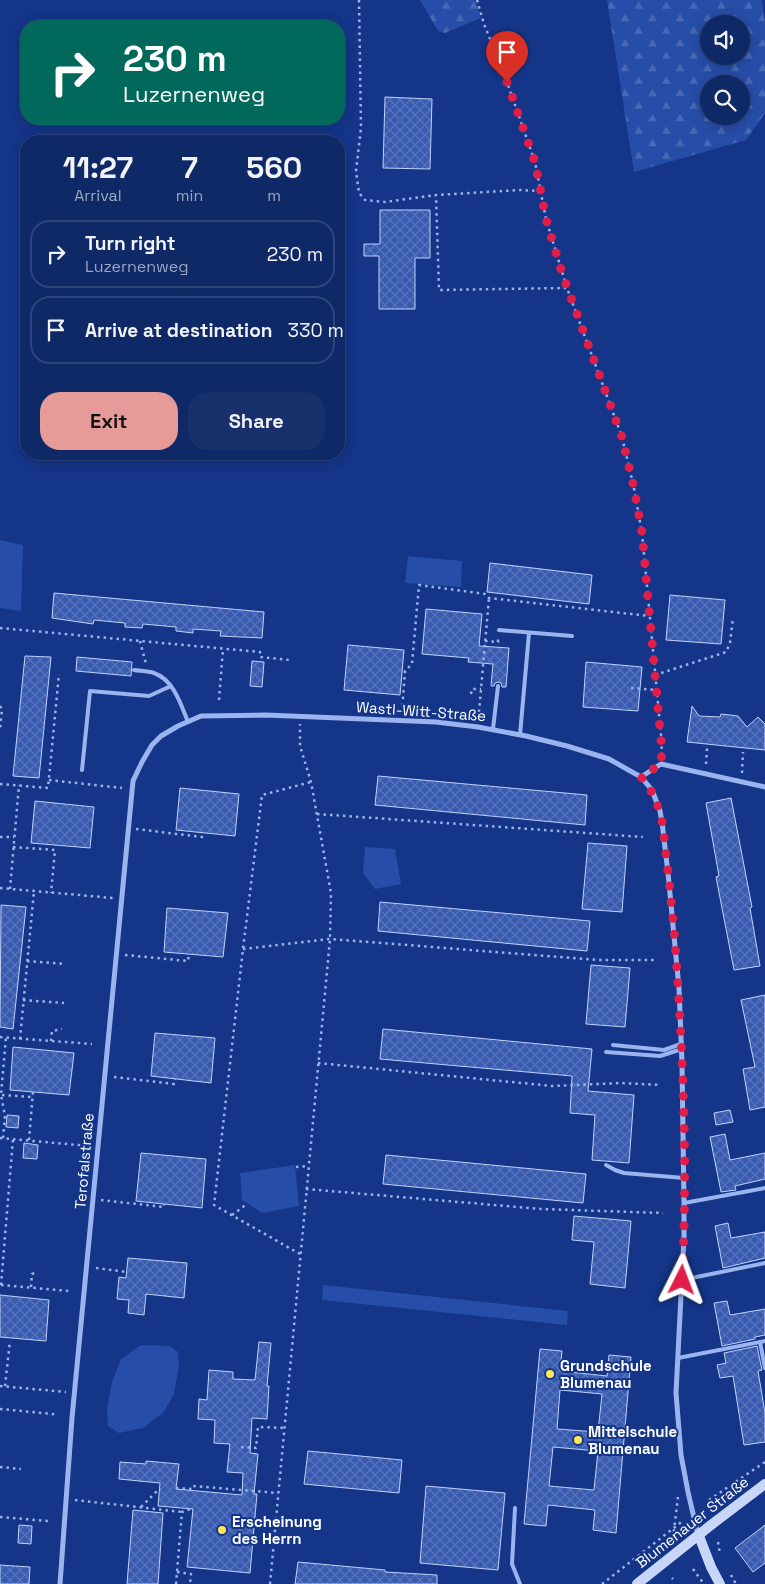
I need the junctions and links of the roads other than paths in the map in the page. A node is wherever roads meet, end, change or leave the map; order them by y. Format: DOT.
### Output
graph roads {
  1 [pos="499,630"];
  2 [pos="529,633"];
  3 [pos="572,636"];
  4 [pos="134,670"];
  5 [pos="171,686"];
  6 [pos="498,686"];
  7 [pos="188,722"];
  8 [pos="493,729"];
  9 [pos="520,734"];
  10 [pos="152,745"];
  11 [pos="82,770"];
  12 [pos="641,777"];
  13 [pos="765,787"];
  14 [pos="613,1045"];
  15 [pos="682,1047"];
  16 [pos="606,1052"];
  17 [pos="606,1165"];
  18 [pos="684,1178"];
  19 [pos="765,1188"];
  20 [pos="684,1203"];
  21 [pos="765,1263"];
  22 [pos="682,1280"];
  23 [pos="760,1342"];
  24 [pos="765,1342"];
  25 [pos="678,1358"];
  26 [pos="765,1368"];
  27 [pos="765,1484"];
  28 [pos="515,1508"];
  29 [pos="698,1536"];
  30 [pos="60,1584"];
  31 [pos="520,1584"];
  32 [pos="637,1584"];
  33 [pos="720,1584"];
  1 -- 2 [label="lane"];
  2 -- 3 [label="lane"];
  2 -- 9 [label="lane"];
  4 -- 5 [label="lane"];
  5 -- 7 [label="lane"];
  5 -- 11 [label="lane"];
  6 -- 8 [label="lane"];
  7 -- 8 [label="street, Wastl-Witt-Straße"];
  7 -- 10 [label="street, Wastl-Witt-Straße"];
  8 -- 9 [label="street, Wastl-Witt-Straße"];
  9 -- 12 [label="street, Wastl-Witt-Straße"];
  10 -- 30 [label="street, Terofalstraße"];
  12 -- 13 [label="street"];
  12 -- 15 [label="street, Wastl-Witt-Straße"];
  14 -- 15 [label="lane"];
  15 -- 16 [label="lane"];
  15 -- 18 [label="street, Wastl-Witt-Straße"];
  17 -- 18 [label="lane"];
  18 -- 20 [label="street, Wastl-Witt-Straße"];
  19 -- 20 [label="lane"];
  20 -- 22 [label="street, Wastl-Witt-Straße"];
  21 -- 22 [label="lane"];
  22 -- 25 [label="street, Wastl-Witt-Straße"];
  23 -- 24 [label="lane"];
  23 -- 25 [label="lane"];
  23 -- 26 [label="lane"];
  25 -- 29 [label="street, Wastl-Witt-Straße"];
  27 -- 29 [label="street, Blumenauer Straße"];
  28 -- 31 [label="lane"];
  29 -- 32 [label="street, Blumenauer Straße"];
  29 -- 33 [label="street"];
}
